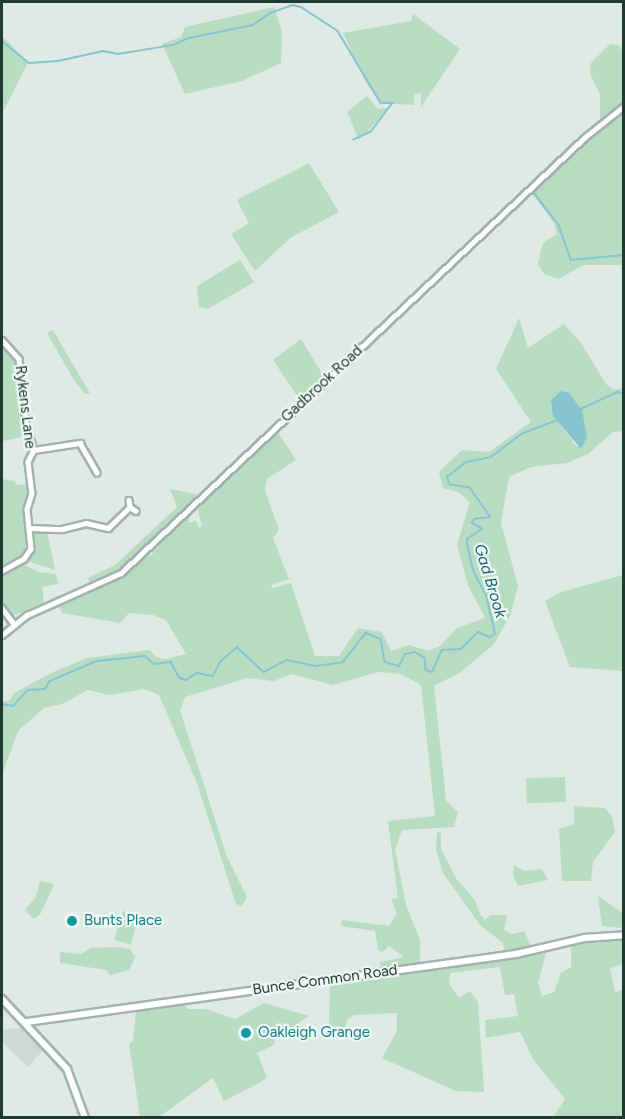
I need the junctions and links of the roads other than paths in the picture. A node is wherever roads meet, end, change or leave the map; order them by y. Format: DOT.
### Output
graph roads {
  1 [pos="624,106"];
  2 [pos="2,340"];
  3 [pos="34,450"];
  4 [pos="97,473"];
  5 [pos="129,500"];
  6 [pos="130,507"];
  7 [pos="136,511"];
  8 [pos="29,528"];
  9 [pos="2,571"];
  10 [pos="2,608"];
  11 [pos="14,624"];
  12 [pos="2,635"];
  13 [pos="624,935"];
  14 [pos="2,999"];
  15 [pos="26,1022"];
  16 [pos="86,1118"];
  1 -- 11 [label="street, Gadbrook Road"];
  2 -- 3 [label="street, Rykens Lane"];
  3 -- 4 [label="street"];
  3 -- 8 [label="street, Rykens Lane"];
  5 -- 6 [label="street"];
  6 -- 7 [label="street"];
  6 -- 8 [label="street"];
  8 -- 9 [label="street, Rykens Lane"];
  10 -- 11 [label="street"];
  11 -- 12 [label="street, Gadbrook Road"];
  13 -- 15 [label="street, Bunce Common Road"];
  14 -- 15 [label="street"];
  15 -- 16 [label="street"];
}
